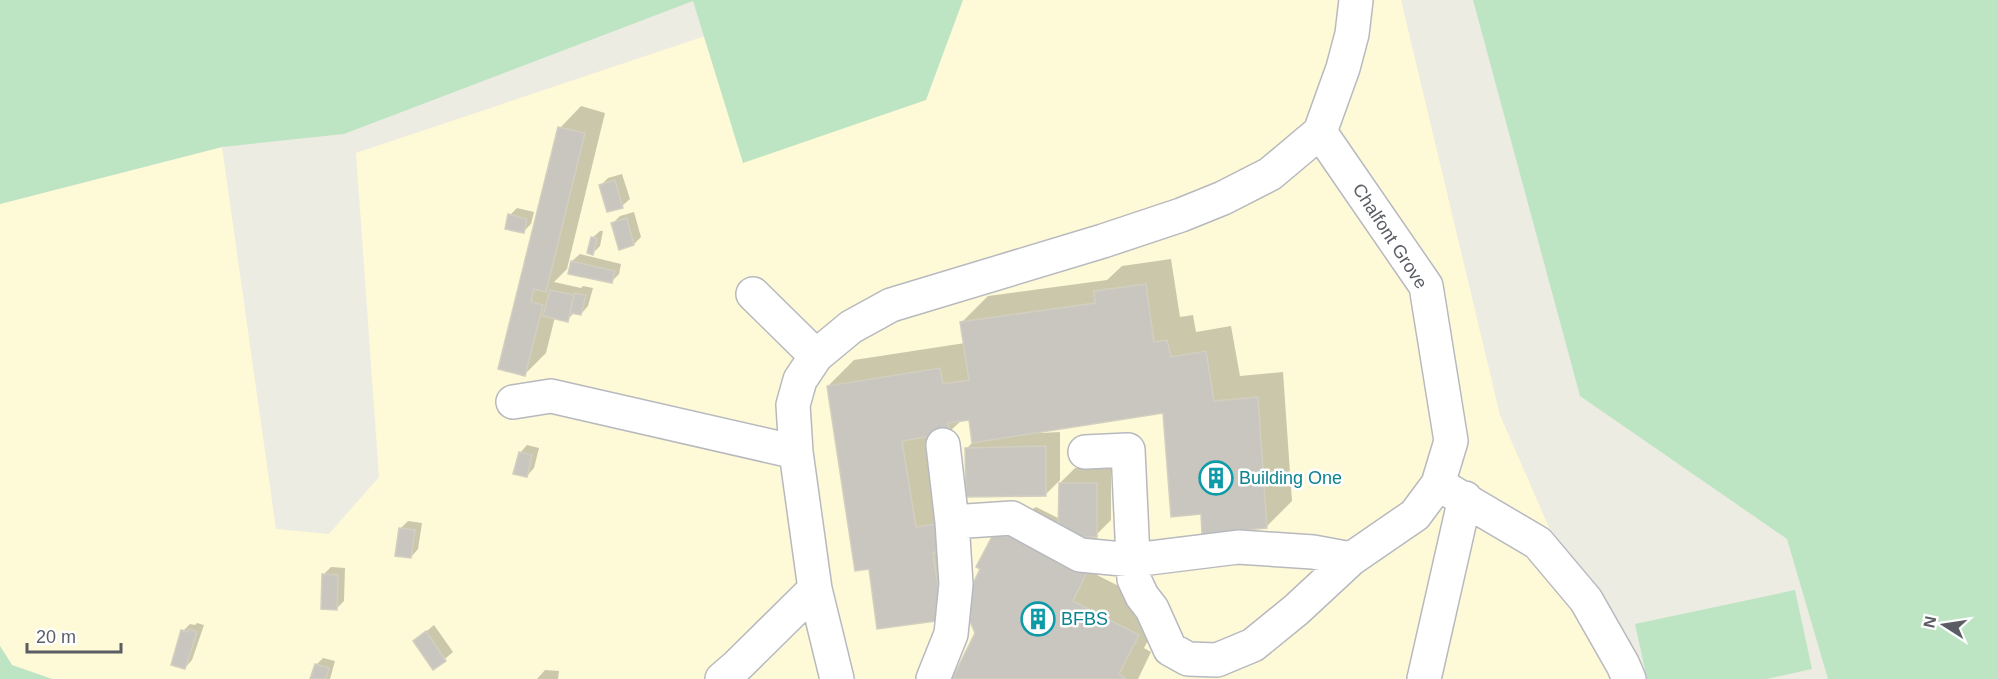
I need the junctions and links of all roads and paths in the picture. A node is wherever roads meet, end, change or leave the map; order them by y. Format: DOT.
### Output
graph roads {
  1 [pos="1356,0"];
  2 [pos="1320,132"];
  3 [pos="753,294"];
  4 [pos="816,356"];
  5 [pos="513,402"];
  6 [pos="943,445"];
  7 [pos="796,452"];
  8 [pos="1085,452"];
  9 [pos="1451,491"];
  10 [pos="952,522"];
  11 [pos="1351,559"];
  12 [pos="1133,560"];
  13 [pos="815,589"];
  14 [pos="1220,670"];
  15 [pos="722,679"];
  16 [pos="837,679"];
  17 [pos="933,679"];
  18 [pos="1424,679"];
  19 [pos="1629,679"];
  1 -- 2 [label="street"];
  2 -- 4 [label="street"];
  2 -- 9 [label="street, Chalfont Grove"];
  3 -- 4 [label="street"];
  4 -- 7 [label="street"];
  5 -- 7 [label="street"];
  6 -- 10 [label="street"];
  7 -- 13 [label="street"];
  8 -- 12 [label="street"];
  9 -- 11 [label="street"];
  9 -- 18 [label="street, Chalfont Grove"];
  9 -- 19 [label="street"];
  10 -- 12 [label="street"];
  10 -- 17 [label="street"];
  11 -- 12 [label="street"];
  11 -- 14 [label="street"];
  12 -- 14 [label="street"];
  13 -- 15 [label="street"];
  13 -- 16 [label="street"];
}
